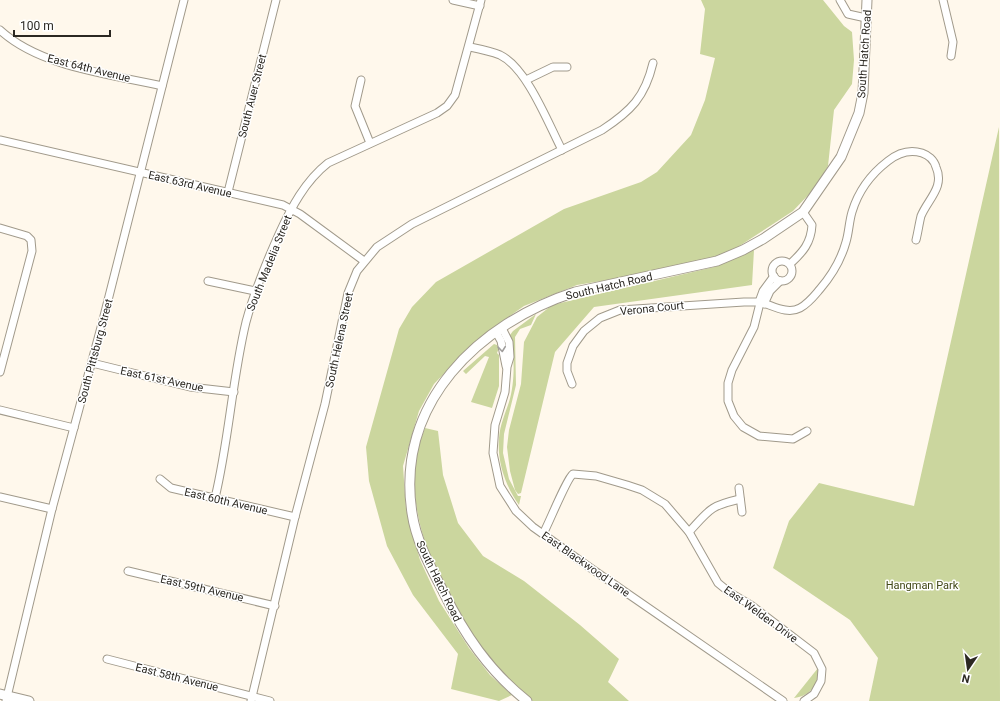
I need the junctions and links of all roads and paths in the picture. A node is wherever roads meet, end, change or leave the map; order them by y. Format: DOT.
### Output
graph roads {
  1 [pos="184,0"];
  2 [pos="276,0"];
  3 [pos="453,0"];
  4 [pos="840,0"];
  5 [pos="867,0"];
  6 [pos="943,0"];
  7 [pos="480,3"];
  8 [pos="866,18"];
  9 [pos="0,30"];
  10 [pos="470,48"];
  11 [pos="951,56"];
  12 [pos="653,63"];
  13 [pos="567,67"];
  14 [pos="361,80"];
  15 [pos="526,80"];
  16 [pos="162,86"];
  17 [pos="0,140"];
  18 [pos="370,143"];
  19 [pos="562,150"];
  20 [pos="140,173"];
  21 [pos="228,192"];
  22 [pos="291,208"];
  23 [pos="803,212"];
  24 [pos="0,228"];
  25 [pos="916,240"];
  26 [pos="364,262"];
  27 [pos="790,264"];
  28 [pos="777,279"];
  29 [pos="208,281"];
  30 [pos="255,292"];
  31 [pos="761,303"];
  32 [pos="499,330"];
  33 [pos="92,363"];
  34 [pos="0,372"];
  35 [pos="572,384"];
  36 [pos="234,392"];
  37 [pos="0,410"];
  38 [pos="74,428"];
  39 [pos="807,431"];
  40 [pos="160,479"];
  41 [pos="738,488"];
  42 [pos="0,497"];
  43 [pos="215,498"];
  44 [pos="740,499"];
  45 [pos="52,509"];
  46 [pos="742,512"];
  47 [pos="295,517"];
  48 [pos="689,532"];
  49 [pos="543,534"];
  50 [pos="128,571"];
  51 [pos="275,606"];
  52 [pos="107,659"];
  53 [pos="4,697"];
  54 [pos="251,699"];
  55 [pos="29,701"];
  56 [pos="270,701"];
  57 [pos="526,701"];
  58 [pos="783,701"];
  59 [pos="804,701"];
  1 -- 16 [label="street, South Pittsburg Street"];
  2 -- 21 [label="street, South Auer Street"];
  3 -- 7 [label="street"];
  4 -- 8 [label="street"];
  5 -- 8 [label="main road, South Hatch Road"];
  6 -- 11 [label="street"];
  7 -- 10 [label="street, South Madelia Street"];
  8 -- 23 [label="main road, South Hatch Road"];
  9 -- 16 [label="street, East 64th Avenue"];
  10 -- 15 [label="street"];
  10 -- 18 [label="street, South Madelia Street"];
  12 -- 19 [label="street, South Helena Street"];
  13 -- 15 [label="street"];
  14 -- 18 [label="street"];
  15 -- 19 [label="street"];
  16 -- 20 [label="street, South Pittsburg Street"];
  17 -- 20 [label="street, East 63rd Avenue"];
  18 -- 22 [label="street, South Madelia Street"];
  19 -- 26 [label="street, South Helena Street"];
  20 -- 21 [label="street, East 63rd Avenue"];
  20 -- 33 [label="street, South Pittsburg Street"];
  21 -- 22 [label="street, East 63rd Avenue"];
  22 -- 26 [label="street, East 63rd Avenue"];
  22 -- 30 [label="street, South Madelia Street"];
  23 -- 27 [label="street"];
  23 -- 32 [label="main road, South Hatch Road"];
  24 -- 34 [label="street"];
  25 -- 31 [label="street, Verona Court"];
  26 -- 47 [label="street, South Helena Street"];
  27 -- 28 [label="street"];
  27 -- 28 [label="street"];
  28 -- 31 [label="street"];
  29 -- 30 [label="street"];
  30 -- 36 [label="street, South Madelia Street"];
  31 -- 35 [label="street, Verona Court"];
  31 -- 39 [label="street"];
  32 -- 49 [label="street, East Blackwood Lane"];
  32 -- 57 [label="main road, South Hatch Road"];
  33 -- 36 [label="street, East 61st Avenue"];
  33 -- 38 [label="street, South Pittsburg Street"];
  36 -- 43 [label="street, South Madelia Street"];
  37 -- 38 [label="street"];
  38 -- 45 [label="street, South Pittsburg Street"];
  40 -- 43 [label="street, East 60th Avenue"];
  41 -- 44 [label="street"];
  42 -- 45 [label="street"];
  43 -- 47 [label="street, East 60th Avenue"];
  44 -- 46 [label="street"];
  44 -- 48 [label="street"];
  45 -- 53 [label="street, South Pittsburg Street"];
  47 -- 51 [label="street, South Helena Street"];
  48 -- 49 [label="street, East Welden Drive"];
  48 -- 59 [label="street, East Welden Drive"];
  49 -- 58 [label="street, East Blackwood Lane"];
  50 -- 51 [label="street, East 59th Avenue"];
  51 -- 54 [label="street, South Helena Street"];
  52 -- 54 [label="street, East 58th Avenue"];
  53 -- 55 [label="main road"];
  54 -- 56 [label="street, East 58th Avenue"];
}
